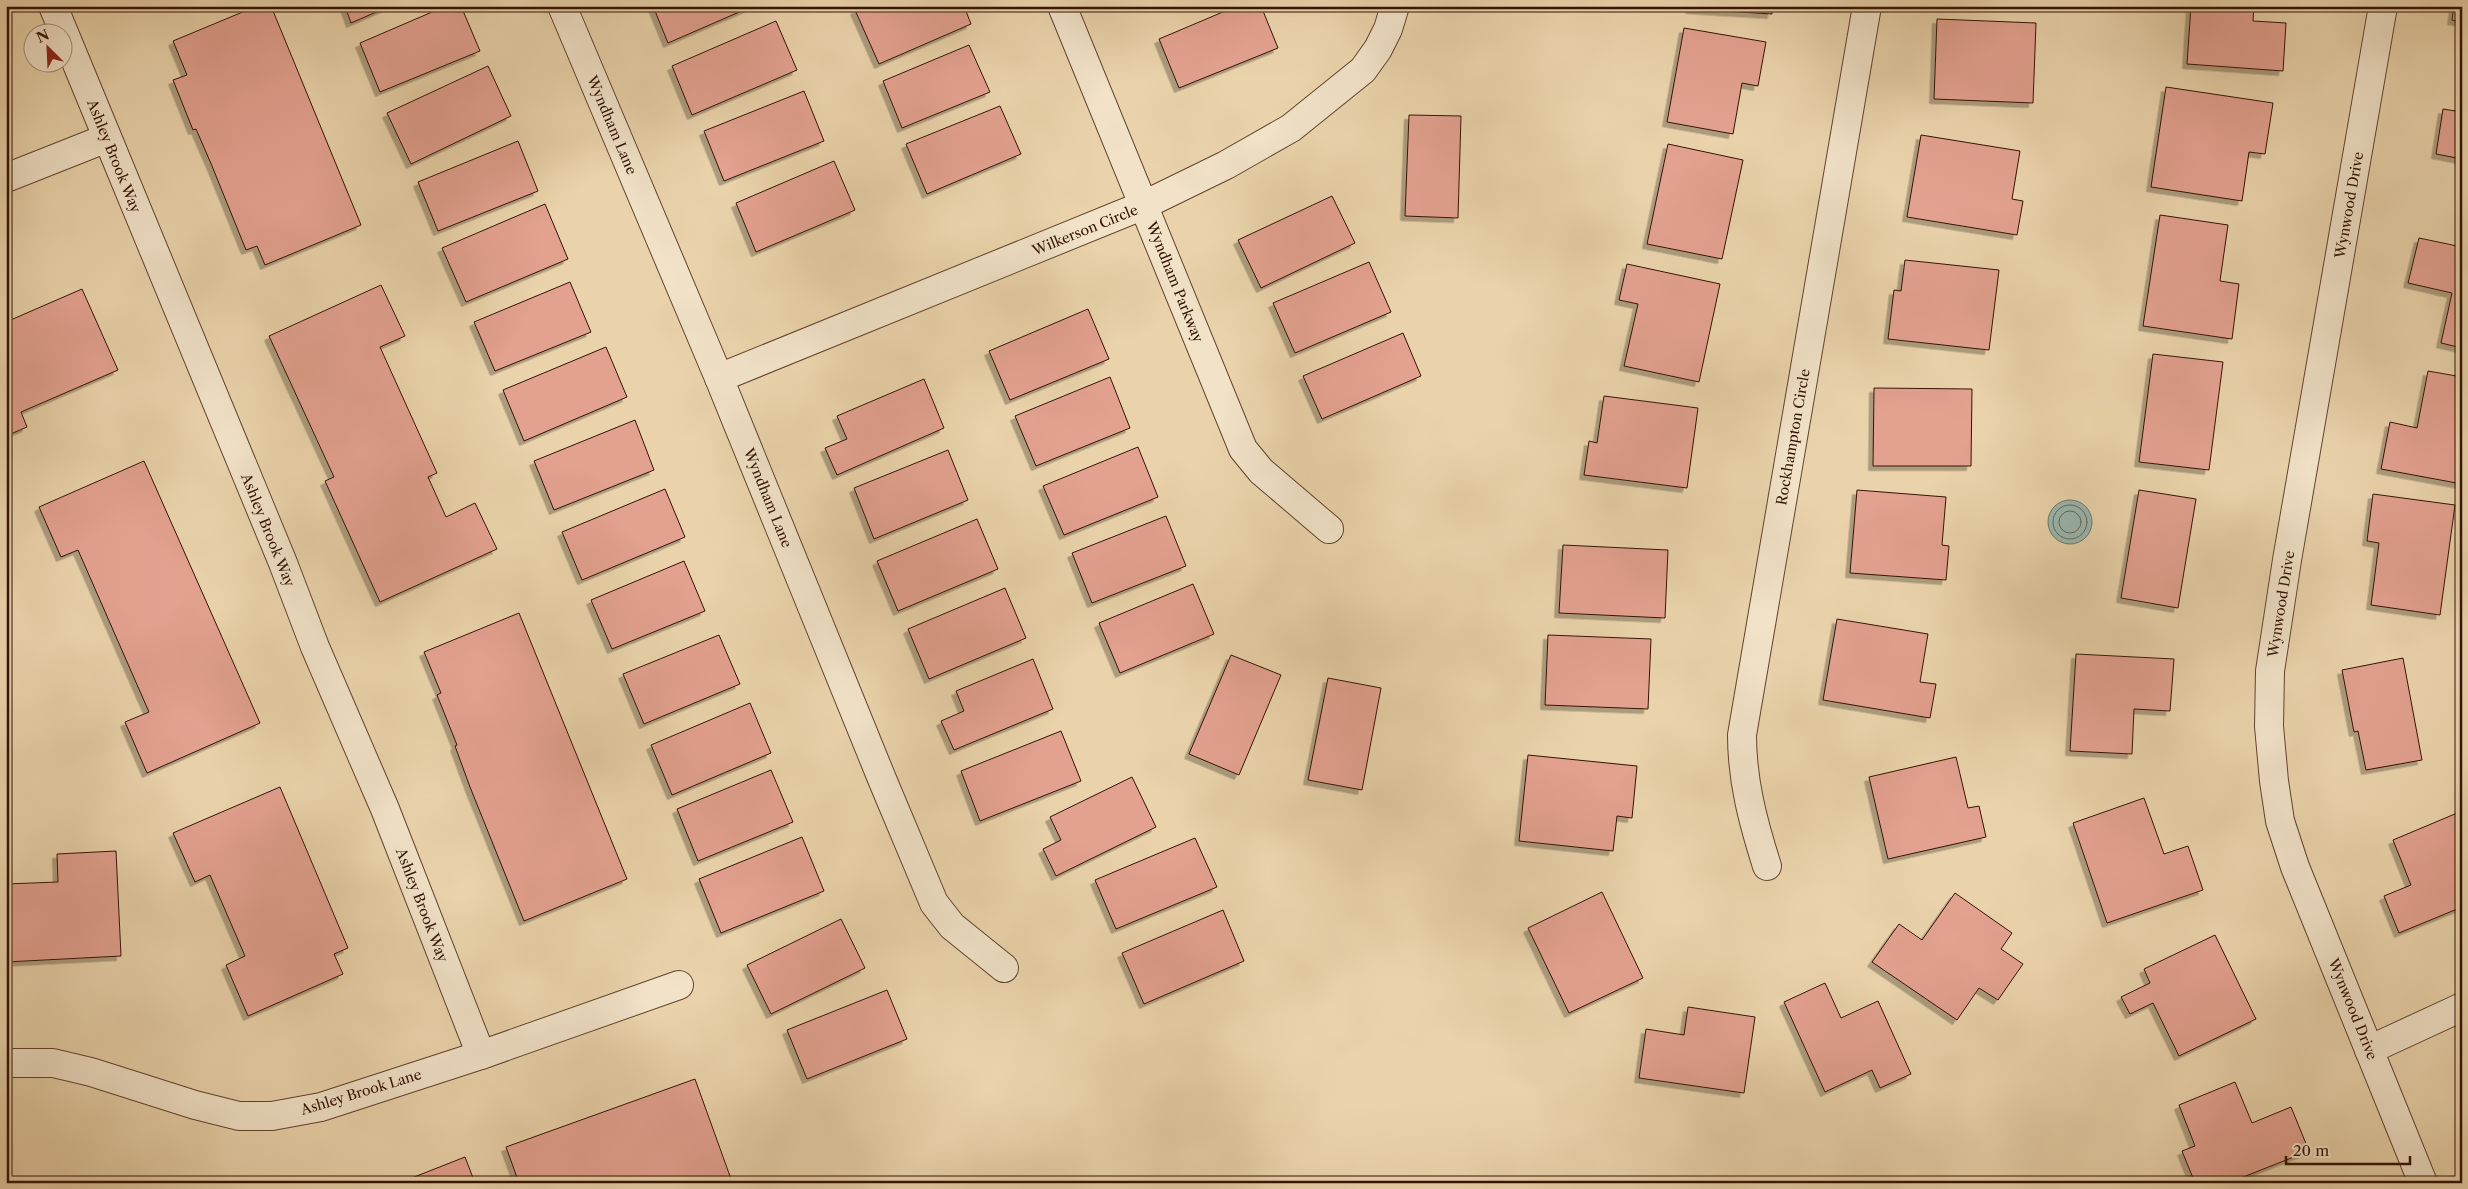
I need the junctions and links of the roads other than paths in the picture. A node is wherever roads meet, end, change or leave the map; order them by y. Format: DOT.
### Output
graph roads {
  1 [pos="53,6"];
  2 [pos="562,6"];
  3 [pos="1062,6"];
  4 [pos="1395,6"];
  5 [pos="1867,6"];
  6 [pos="2383,6"];
  7 [pos="107,138"];
  8 [pos="6,178"];
  9 [pos="1144,205"];
  10 [pos="719,378"];
  11 [pos="1329,529"];
  12 [pos="1767,866"];
  13 [pos="1004,968"];
  14 [pos="679,985"];
  15 [pos="2462,1007"];
  16 [pos="2369,1050"];
  17 [pos="481,1055"];
  18 [pos="6,1063"];
  19 [pos="2423,1183"];
  1 -- 7 [label="street, Ashley Brook Way"];
  2 -- 10 [label="street, Wyndham Lane"];
  3 -- 9 [label="street, Wyndham Parkway"];
  4 -- 9 [label="street, Wilkerson Circle"];
  5 -- 12 [label="street, Rockhampton Circle"];
  6 -- 16 [label="street, Wynwood Drive"];
  7 -- 8 [label="street"];
  7 -- 17 [label="street, Ashley Brook Way"];
  9 -- 10 [label="street, Wilkerson Circle"];
  9 -- 11 [label="street, Wyndham Parkway"];
  10 -- 13 [label="street, Wyndham Lane"];
  14 -- 17 [label="street, Ashley Brook Lane"];
  15 -- 16 [label="street"];
  16 -- 19 [label="street, Wynwood Drive"];
  17 -- 18 [label="street, Ashley Brook Lane"];
}
